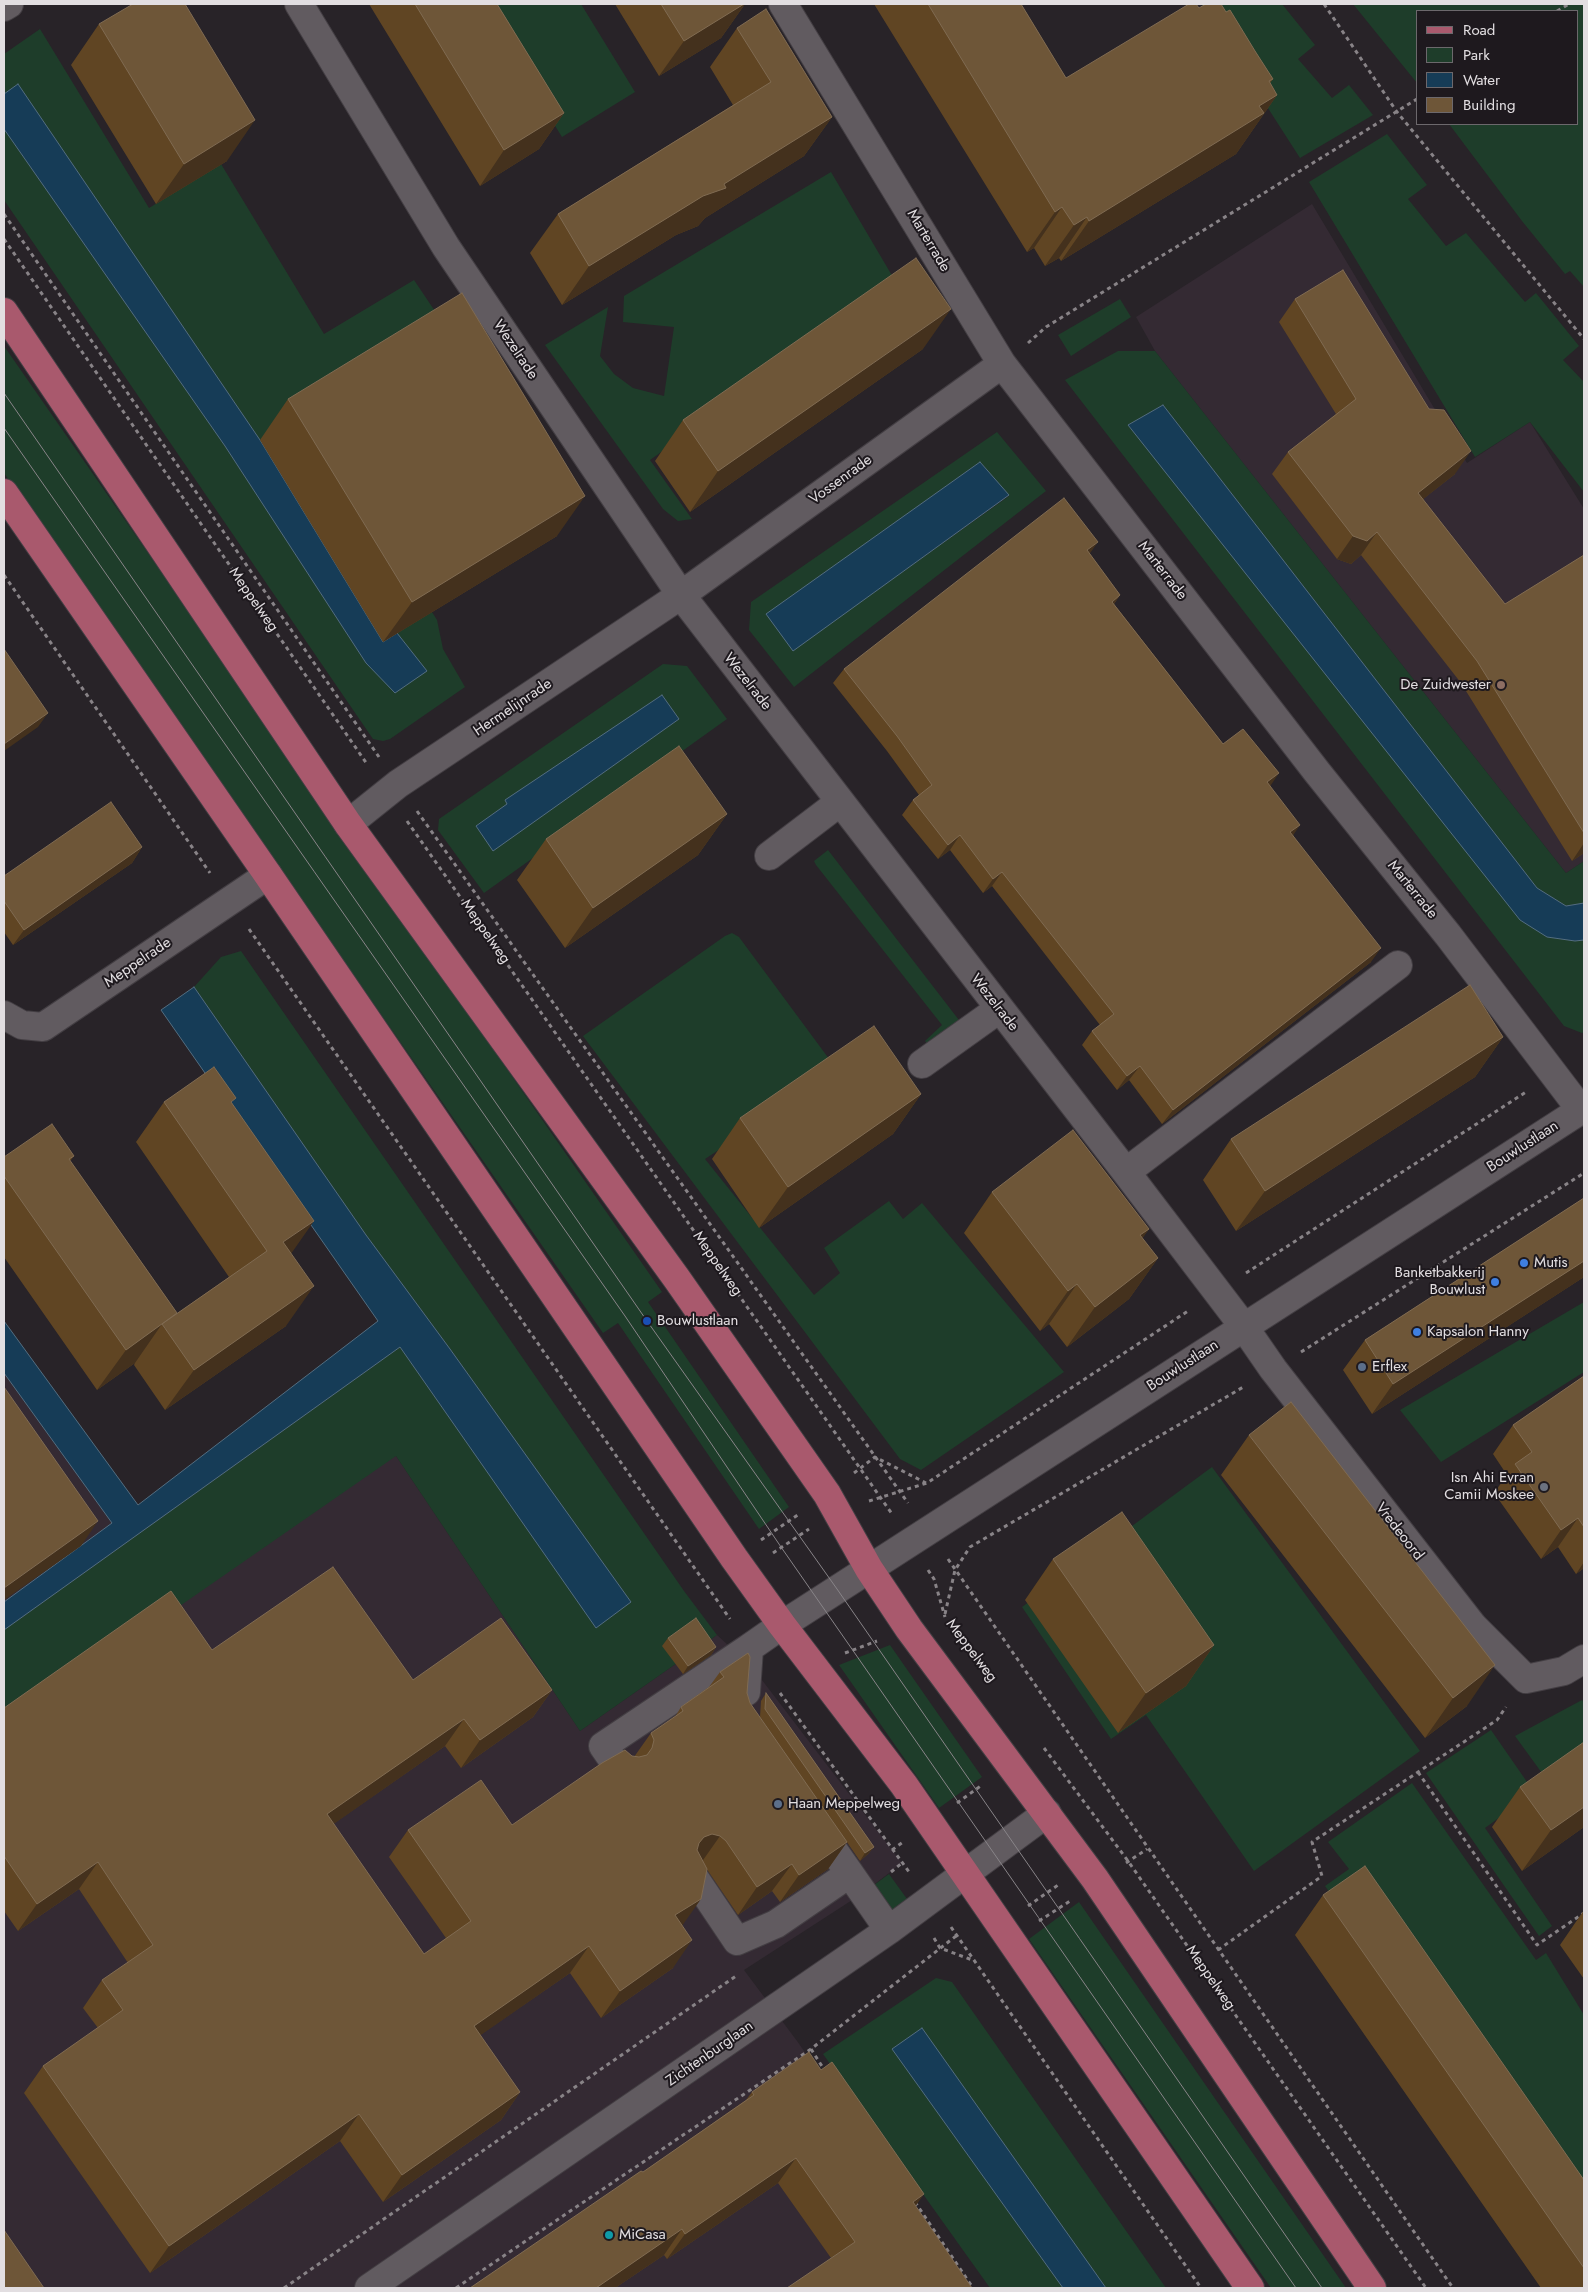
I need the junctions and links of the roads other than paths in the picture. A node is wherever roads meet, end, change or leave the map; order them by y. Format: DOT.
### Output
graph roads {
  1 [pos="9,4"];
  2 [pos="299,4"];
  3 [pos="784,4"];
  4 [pos="4,7"];
  5 [pos="4,312"];
  6 [pos="1002,364"];
  7 [pos="4,493"];
  8 [pos="681,595"];
  9 [pos="840,802"];
  10 [pos="348,824"];
  11 [pos="769,856"];
  12 [pos="268,875"];
  13 [pos="1398,965"];
  14 [pos="999,1009"];
  15 [pos="4,1015"];
  16 [pos="922,1064"];
  17 [pos="1582,1109"];
  18 [pos="1126,1172"];
  19 [pos="1244,1327"];
  20 [pos="869,1569"];
  21 [pos="782,1625"];
  22 [pos="749,1648"];
  23 [pos="1584,1659"];
  24 [pos="744,1721"];
  25 [pos="619,1769"];
  26 [pos="801,1803"];
  27 [pos="1047,1813"];
  28 [pos="965,1873"];
  29 [pos="694,1877"];
  30 [pos="856,1884"];
  31 [pos="889,1930"];
  32 [pos="369,2288"];
  33 [pos="1250,2288"];
  34 [pos="1372,2288"];
  1 -- 4 [label="street"];
  2 -- 8 [label="street, Wezelrade"];
  3 -- 6 [label="street, Marterrade"];
  5 -- 10 [label="main road"];
  6 -- 8 [label="street, Vossenrade"];
  6 -- 17 [label="street, Marterrade"];
  7 -- 12 [label="main road"];
  8 -- 9 [label="street, Wezelrade"];
  8 -- 10 [label="street, Hermelijnrade"];
  9 -- 11 [label="street"];
  9 -- 14 [label="street, Wezelrade"];
  10 -- 20 [label="main road"];
  12 -- 15 [label="street, Meppelrade"];
  12 -- 21 [label="main road"];
  13 -- 18 [label="street"];
  14 -- 16 [label="street"];
  14 -- 18 [label="street, Wezelrade"];
  17 -- 19 [label="street, Bouwlustlaan"];
  18 -- 19 [label="street, Wezelrade"];
  19 -- 20 [label="street, Bouwlustlaan"];
  19 -- 23 [label="street, Vredeoord"];
  20 -- 21 [label="street, Bouwlustlaan"];
  20 -- 27 [label="main road"];
  21 -- 22 [label="street, Bouwlustlaan"];
  21 -- 28 [label="main road"];
  22 -- 24 [label="street"];
  22 -- 25 [label="street, Bouwlustlaan"];
  26 -- 30 [label="street"];
  27 -- 28 [label="street, Zichtenburglaan"];
  27 -- 34 [label="main road"];
  28 -- 31 [label="street, Zichtenburglaan"];
  28 -- 33 [label="main road"];
  29 -- 30 [label="street"];
  30 -- 31 [label="street"];
  31 -- 32 [label="street, Zichtenburglaan"];
}
